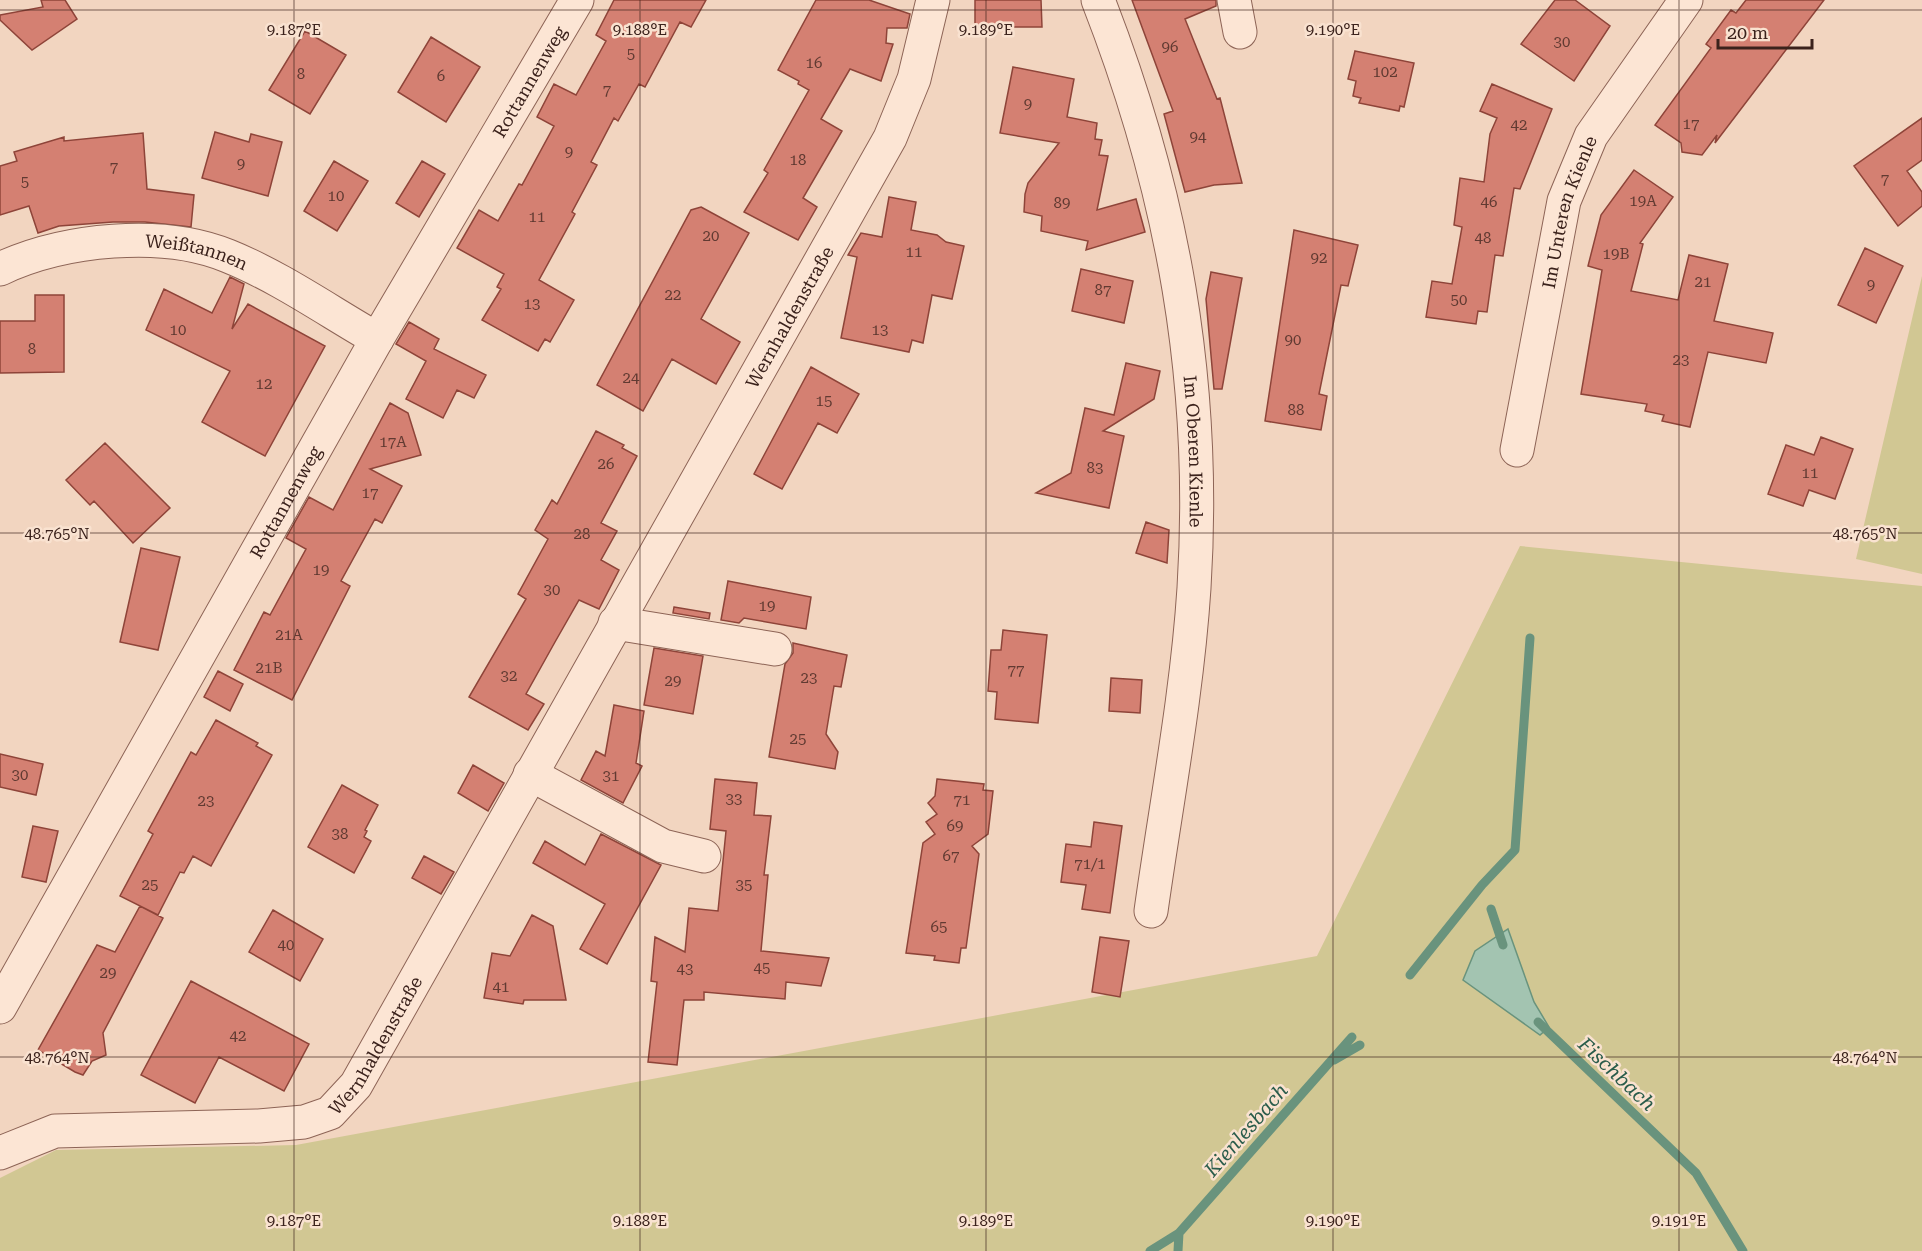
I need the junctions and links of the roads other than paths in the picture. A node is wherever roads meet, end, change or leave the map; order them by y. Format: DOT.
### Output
graph roads {
  1 [pos="577,0"];
  2 [pos="933,0"];
  3 [pos="1098,0"];
  4 [pos="1234,0"];
  5 [pos="1686,0"];
  6 [pos="1240,32"];
  7 [pos="0,269"];
  8 [pos="377,339"];
  9 [pos="1517,450"];
  10 [pos="615,623"];
  11 [pos="775,649"];
  12 [pos="530,774"];
  13 [pos="704,856"];
  14 [pos="1151,911"];
  15 [pos="0,1006"];
  16 [pos="0,1153"];
  1 -- 8 [label="street, Rottannenweg"];
  2 -- 10 [label="street, Wernhaldenstraße"];
  3 -- 14 [label="street, Im Oberen Kienle"];
  4 -- 6 [label="street"];
  5 -- 9 [label="street, Im Unteren Kienle"];
  7 -- 8 [label="street, Weißtannen"];
  8 -- 15 [label="street, Rottannenweg"];
  10 -- 11 [label="street"];
  10 -- 12 [label="street, Wernhaldenstraße"];
  12 -- 13 [label="street"];
  12 -- 16 [label="street, Wernhaldenstraße"];
}
